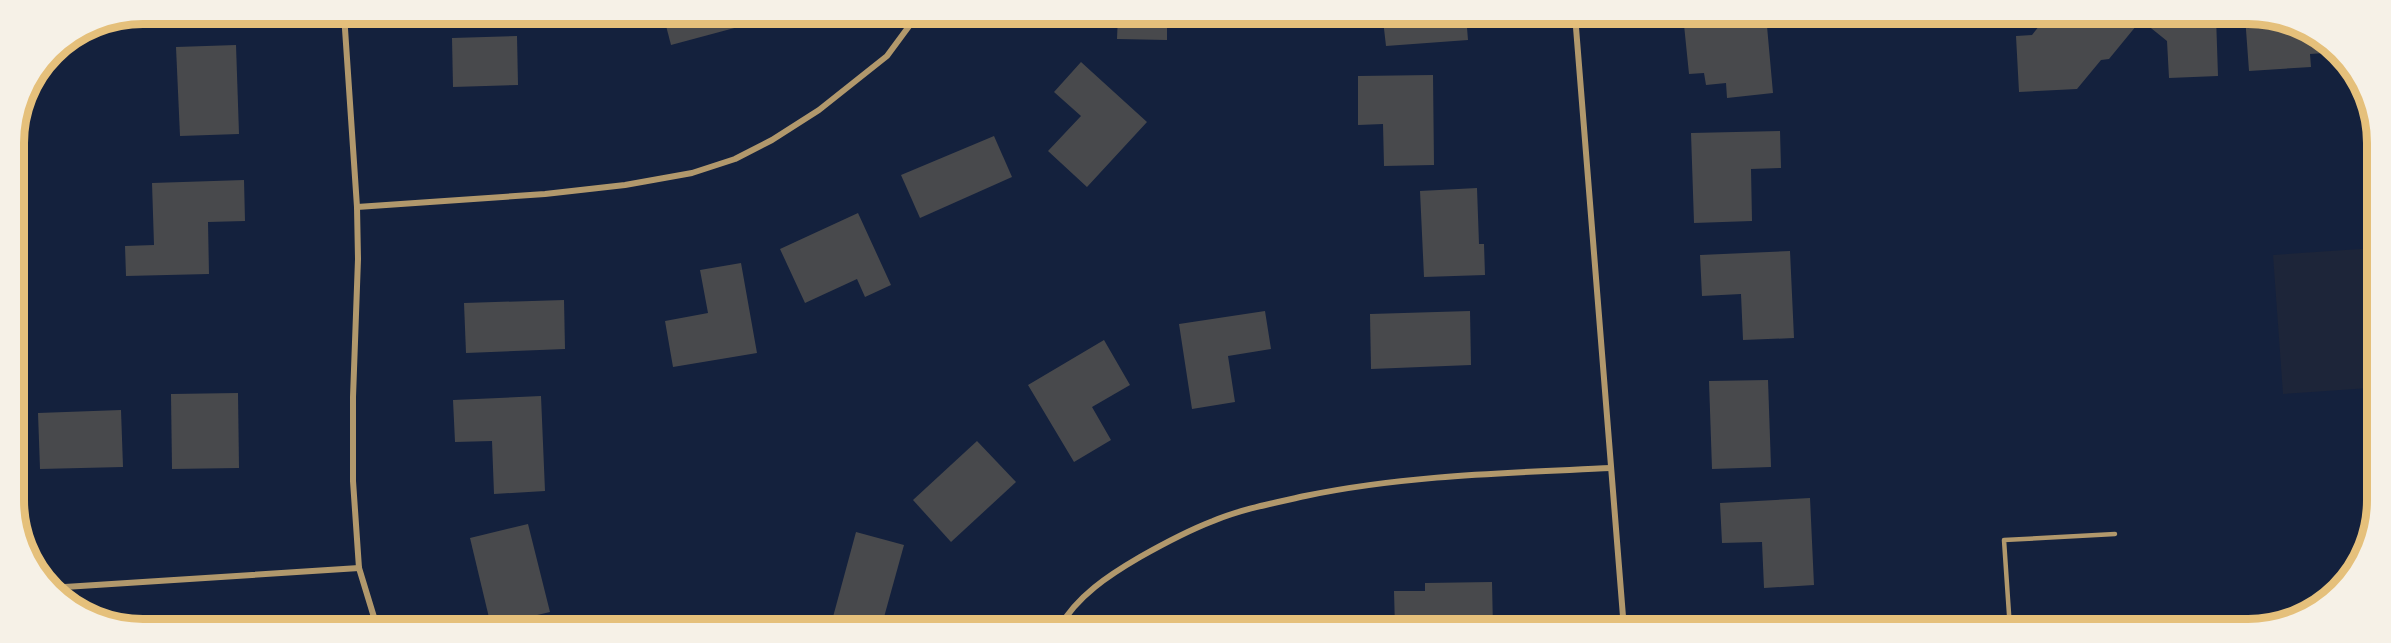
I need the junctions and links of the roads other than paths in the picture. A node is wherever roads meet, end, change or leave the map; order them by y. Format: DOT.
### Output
graph roads {
  1 [pos="345,24"];
  2 [pos="911,24"];
  3 [pos="1576,24"];
  4 [pos="357,207"];
  5 [pos="1611,468"];
  6 [pos="2115,534"];
  7 [pos="359,568"];
  8 [pos="63,587"];
  9 [pos="375,619"];
  10 [pos="1066,619"];
  11 [pos="1623,619"];
  12 [pos="2009,619"];
  1 -- 4 [label="street"];
  2 -- 4 [label="street"];
  3 -- 5 [label="street"];
  4 -- 7 [label="street"];
  5 -- 10 [label="street"];
  5 -- 11 [label="street"];
  6 -- 12 [label="lane"];
  7 -- 8 [label="street"];
  7 -- 9 [label="street"];
}
